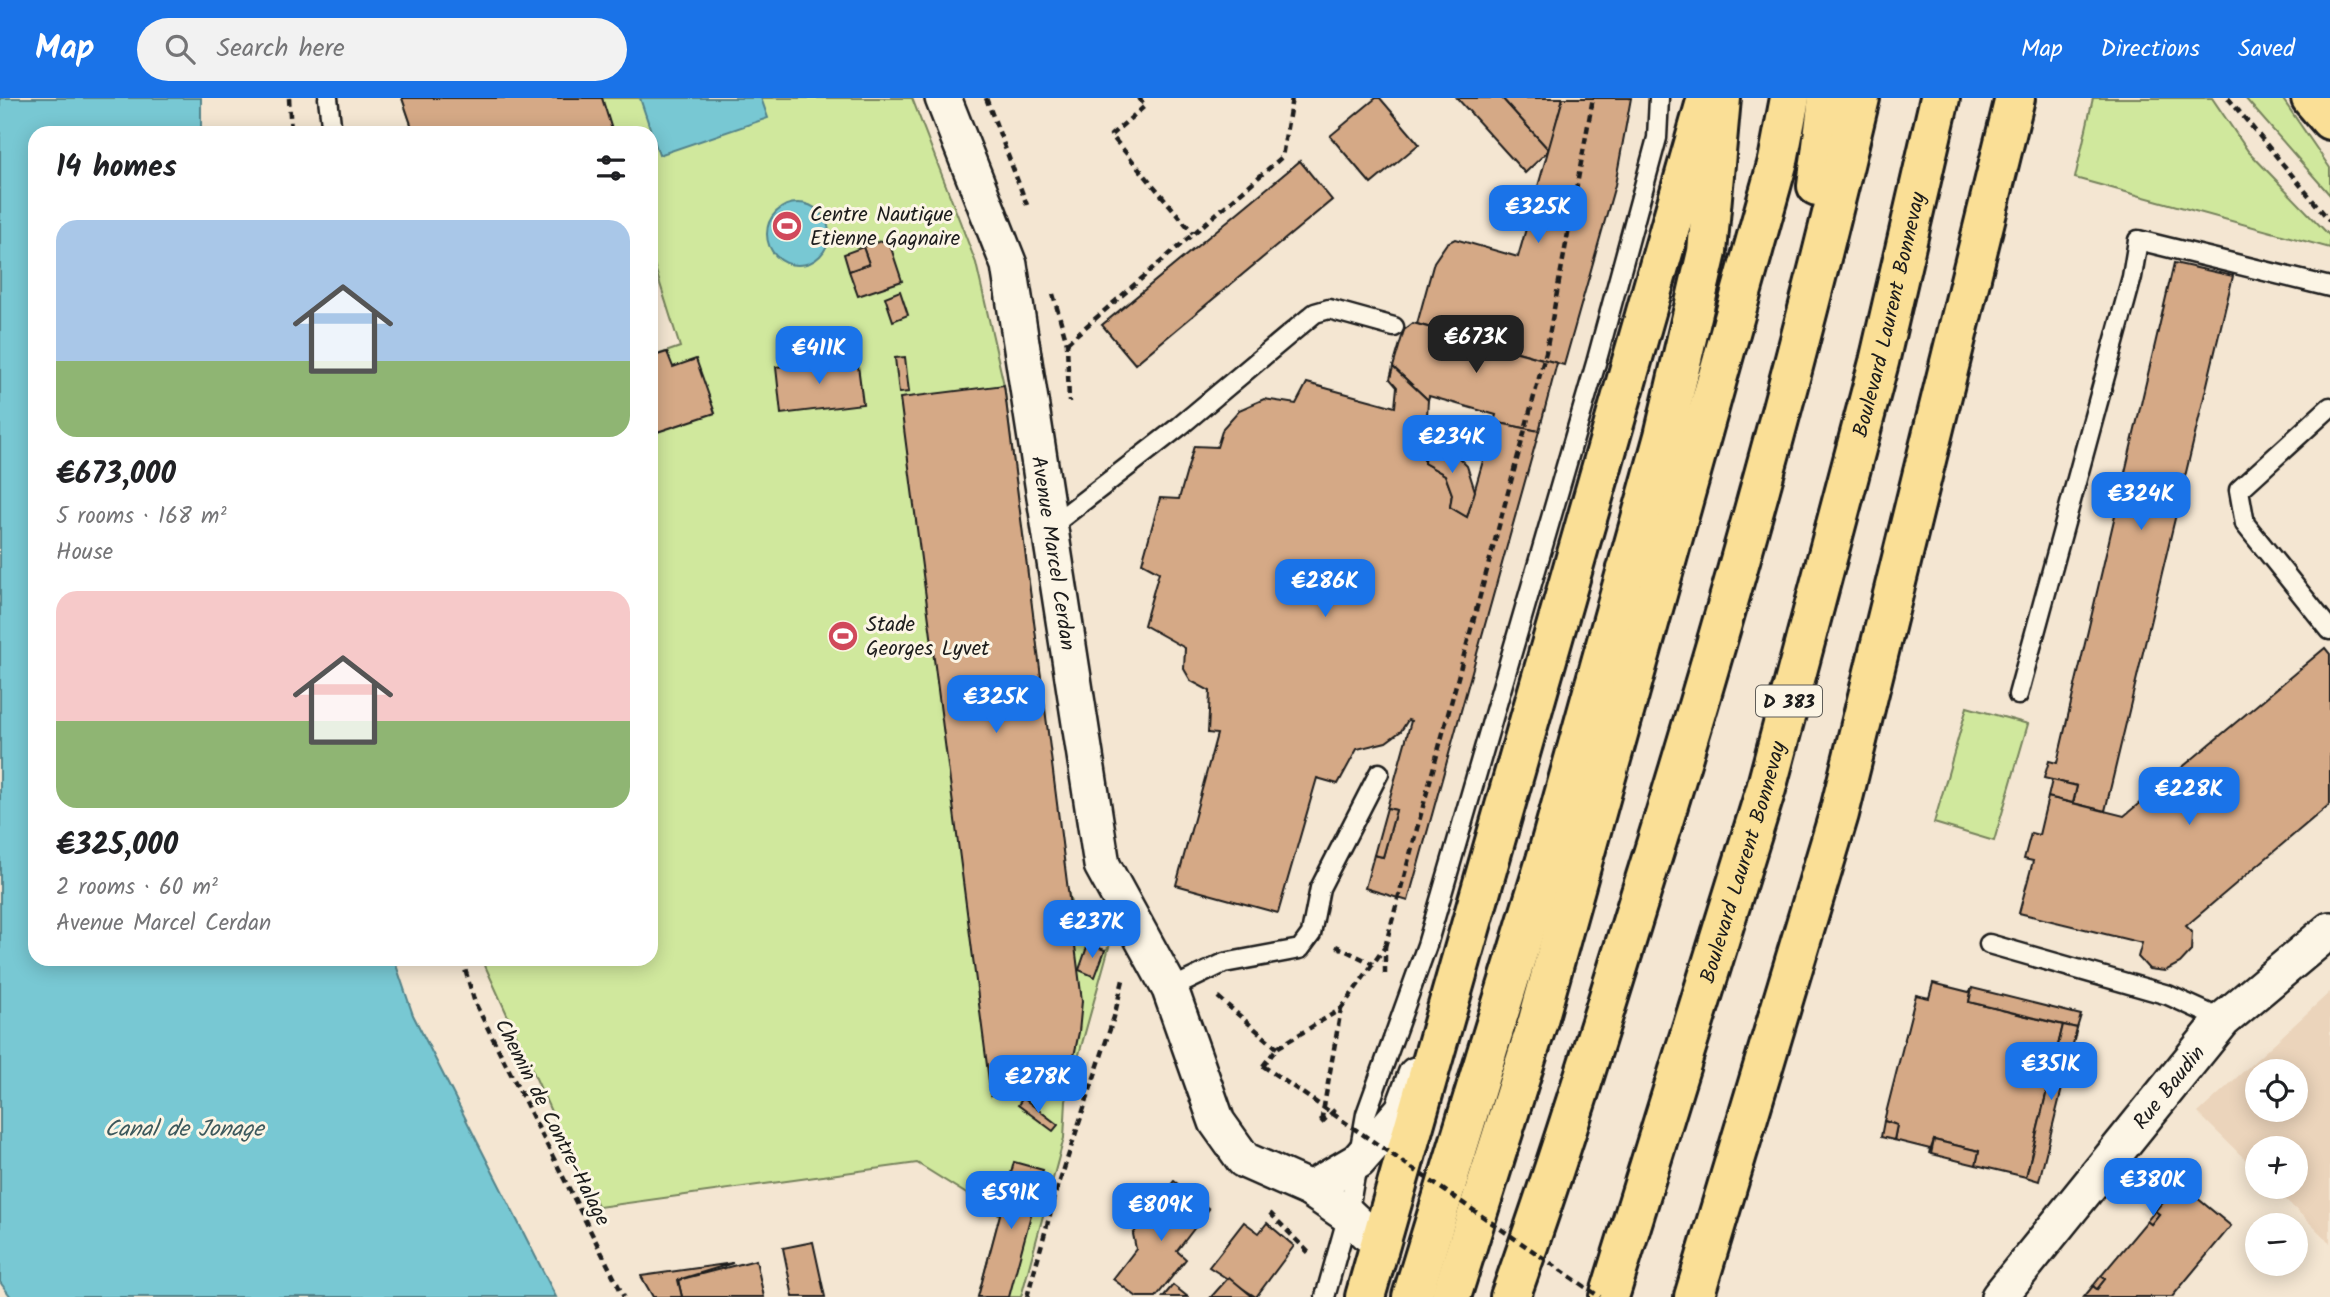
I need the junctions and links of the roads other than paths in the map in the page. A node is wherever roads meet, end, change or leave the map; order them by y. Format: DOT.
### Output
graph roads {
  1 [pos="328,98"];
  2 [pos="943,98"];
  3 [pos="1659,98"];
  4 [pos="1707,98"];
  5 [pos="1721,98"];
  6 [pos="1790,98"];
  7 [pos="1828,98"];
  8 [pos="1860,98"];
  9 [pos="1940,98"];
  10 [pos="2015,98"];
  11 [pos="2311,98"];
  12 [pos="2323,98"];
  13 [pos="2330,111"];
  14 [pos="2330,120"];
  15 [pos="331,126"];
  16 [pos="1820,269"];
  17 [pos="2330,287"];
  18 [pos="1394,327"];
  19 [pos="2330,407"];
  20 [pos="1050,527"];
  21 [pos="2330,630"];
  22 [pos="2018,695"];
  23 [pos="1379,773"];
  24 [pos="2330,930"];
  25 [pos="1989,944"];
  26 [pos="1170,989"];
  27 [pos="2223,1020"];
  28 [pos="1438,1035"];
  29 [pos="1358,1161"];
  30 [pos="1310,1189"];
  31 [pos="1549,1190"];
  32 [pos="1348,1214"];
  33 [pos="1382,1237"];
  34 [pos="1325,1297"];
  35 [pos="1365,1297"];
  36 [pos="1412,1297"];
  37 [pos="1451,1297"];
  38 [pos="1510,1297"];
  39 [pos="1526,1297"];
  40 [pos="1609,1297"];
  41 [pos="1695,1297"];
  42 [pos="1999,1297"];
  1 -- 15 [label="lane"];
  2 -- 20 [label="street, Avenue Marcel Cerdan"];
  3 -- 29 [label="lane"];
  4 -- 28 [label="main road"];
  5 -- 36 [label="main road"];
  6 -- 37 [label="main road"];
  7 -- 16 [label="main road"];
  8 -- 16 [label="main road"];
  9 -- 40 [label="main road, Boulevard Laurent Bonnevay / D 383"];
  10 -- 41 [label="main road"];
  11 -- 14 [label="main road"];
  12 -- 13 [label="lane"];
  16 -- 31 [label="main road"];
  17 -- 22 [label="lane"];
  18 -- 20 [label="lane"];
  19 -- 21 [label="lane"];
  20 -- 26 [label="street, Avenue Marcel Cerdan"];
  23 -- 26 [label="lane"];
  24 -- 27 [label="street, Rue Baudin"];
  25 -- 27 [label="lane"];
  26 -- 30 [label="street, Avenue Marcel Cerdan"];
  27 -- 42 [label="street, Rue Baudin"];
  28 -- 29 [label="street"];
  28 -- 33 [label="main road"];
  29 -- 30 [label="street"];
  29 -- 32 [label="lane"];
  30 -- 32 [label="street, Avenue Marcel Cerdan"];
  31 -- 38 [label="main road"];
  31 -- 39 [label="main road"];
  32 -- 33 [label="street, Avenue Marcel Cerdan"];
  32 -- 34 [label="lane"];
  33 -- 35 [label="main road"];
}
